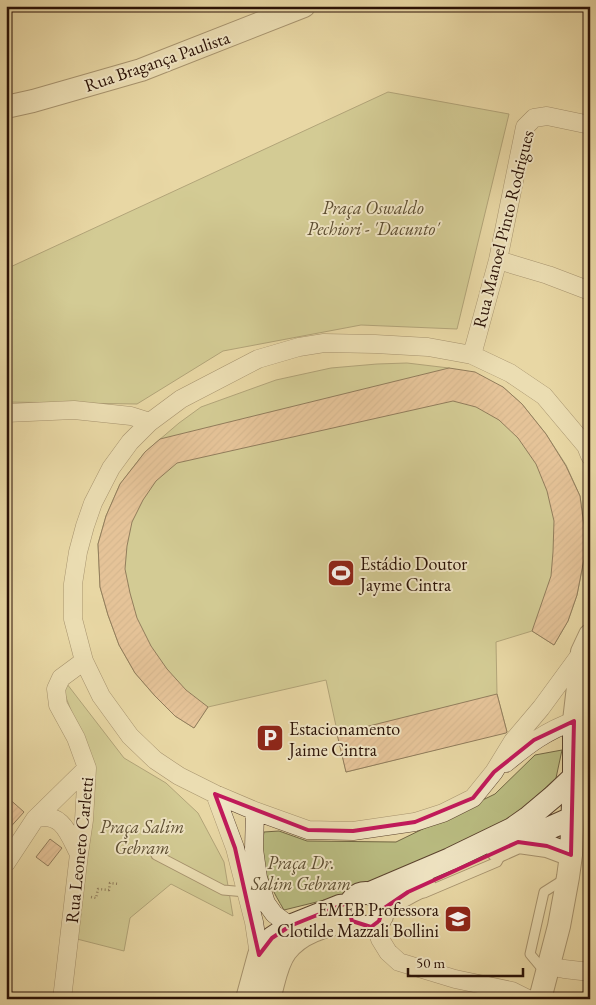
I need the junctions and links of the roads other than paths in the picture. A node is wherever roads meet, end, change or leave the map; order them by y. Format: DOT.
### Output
graph roads {
  1 [pos="304,6"];
  2 [pos="6,107"];
  3 [pos="590,125"];
  4 [pos="498,260"];
  5 [pos="590,291"];
  6 [pos="472,354"];
  7 [pos="6,413"];
  8 [pos="150,422"];
  9 [pos="590,456"];
  10 [pos="586,644"];
  11 [pos="84,660"];
  12 [pos="574,721"];
  13 [pos="87,768"];
  14 [pos="494,772"];
  15 [pos="574,777"];
  16 [pos="216,794"];
  17 [pos="256,811"];
  18 [pos="572,818"];
  19 [pos="35,819"];
  20 [pos="511,845"];
  21 [pos="78,854"];
  22 [pos="156,855"];
  23 [pos="571,855"];
  24 [pos="6,863"];
  25 [pos="246,892"];
  26 [pos="376,909"];
  27 [pos="350,913"];
  28 [pos="290,926"];
  29 [pos="259,955"];
  30 [pos="548,970"];
  31 [pos="590,972"];
  32 [pos="62,999"];
  33 [pos="247,999"];
  34 [pos="269,999"];
  35 [pos="528,999"];
  36 [pos="540,999"];
  1 -- 2 [label="street, Rua Bragança Paulista"];
  3 -- 4 [label="street, Rua Manoel Pinto Rodrigues"];
  4 -- 5 [label="street"];
  4 -- 6 [label="street, Rua Manoel Pinto Rodrigues"];
  6 -- 8 [label="street"];
  6 -- 9 [label="street"];
  7 -- 8 [label="street"];
  8 -- 11 [label="street"];
  10 -- 12 [label="street"];
  10 -- 14 [label="street"];
  11 -- 13 [label="street, Rua Leoneto Carletti"];
  11 -- 16 [label="street"];
  12 -- 14 [label="street"];
  12 -- 15 [label="street"];
  13 -- 19 [label="street"];
  13 -- 21 [label="street, Rua Leoneto Carletti"];
  14 -- 17 [label="street"];
  15 -- 18 [label="street"];
  15 -- 26 [label="street"];
  16 -- 17 [label="street"];
  16 -- 25 [label="street"];
  17 -- 28 [label="street"];
  18 -- 20 [label="street"];
  18 -- 23 [label="street"];
  19 -- 21 [label="street"];
  19 -- 24 [label="street"];
  20 -- 23 [label="street"];
  20 -- 26 [label="street"];
  21 -- 32 [label="street, Rua Leoneto Carletti"];
  22 -- 25 [label="lane"];
  23 -- 30 [label="street"];
  25 -- 29 [label="street"];
  26 -- 27 [label="street"];
  26 -- 27 [label="street"];
  26 -- 35 [label="street"];
  27 -- 28 [label="street"];
  27 -- 34 [label="street"];
  28 -- 29 [label="street"];
  29 -- 33 [label="street"];
  30 -- 31 [label="street"];
  30 -- 36 [label="street"];
}
